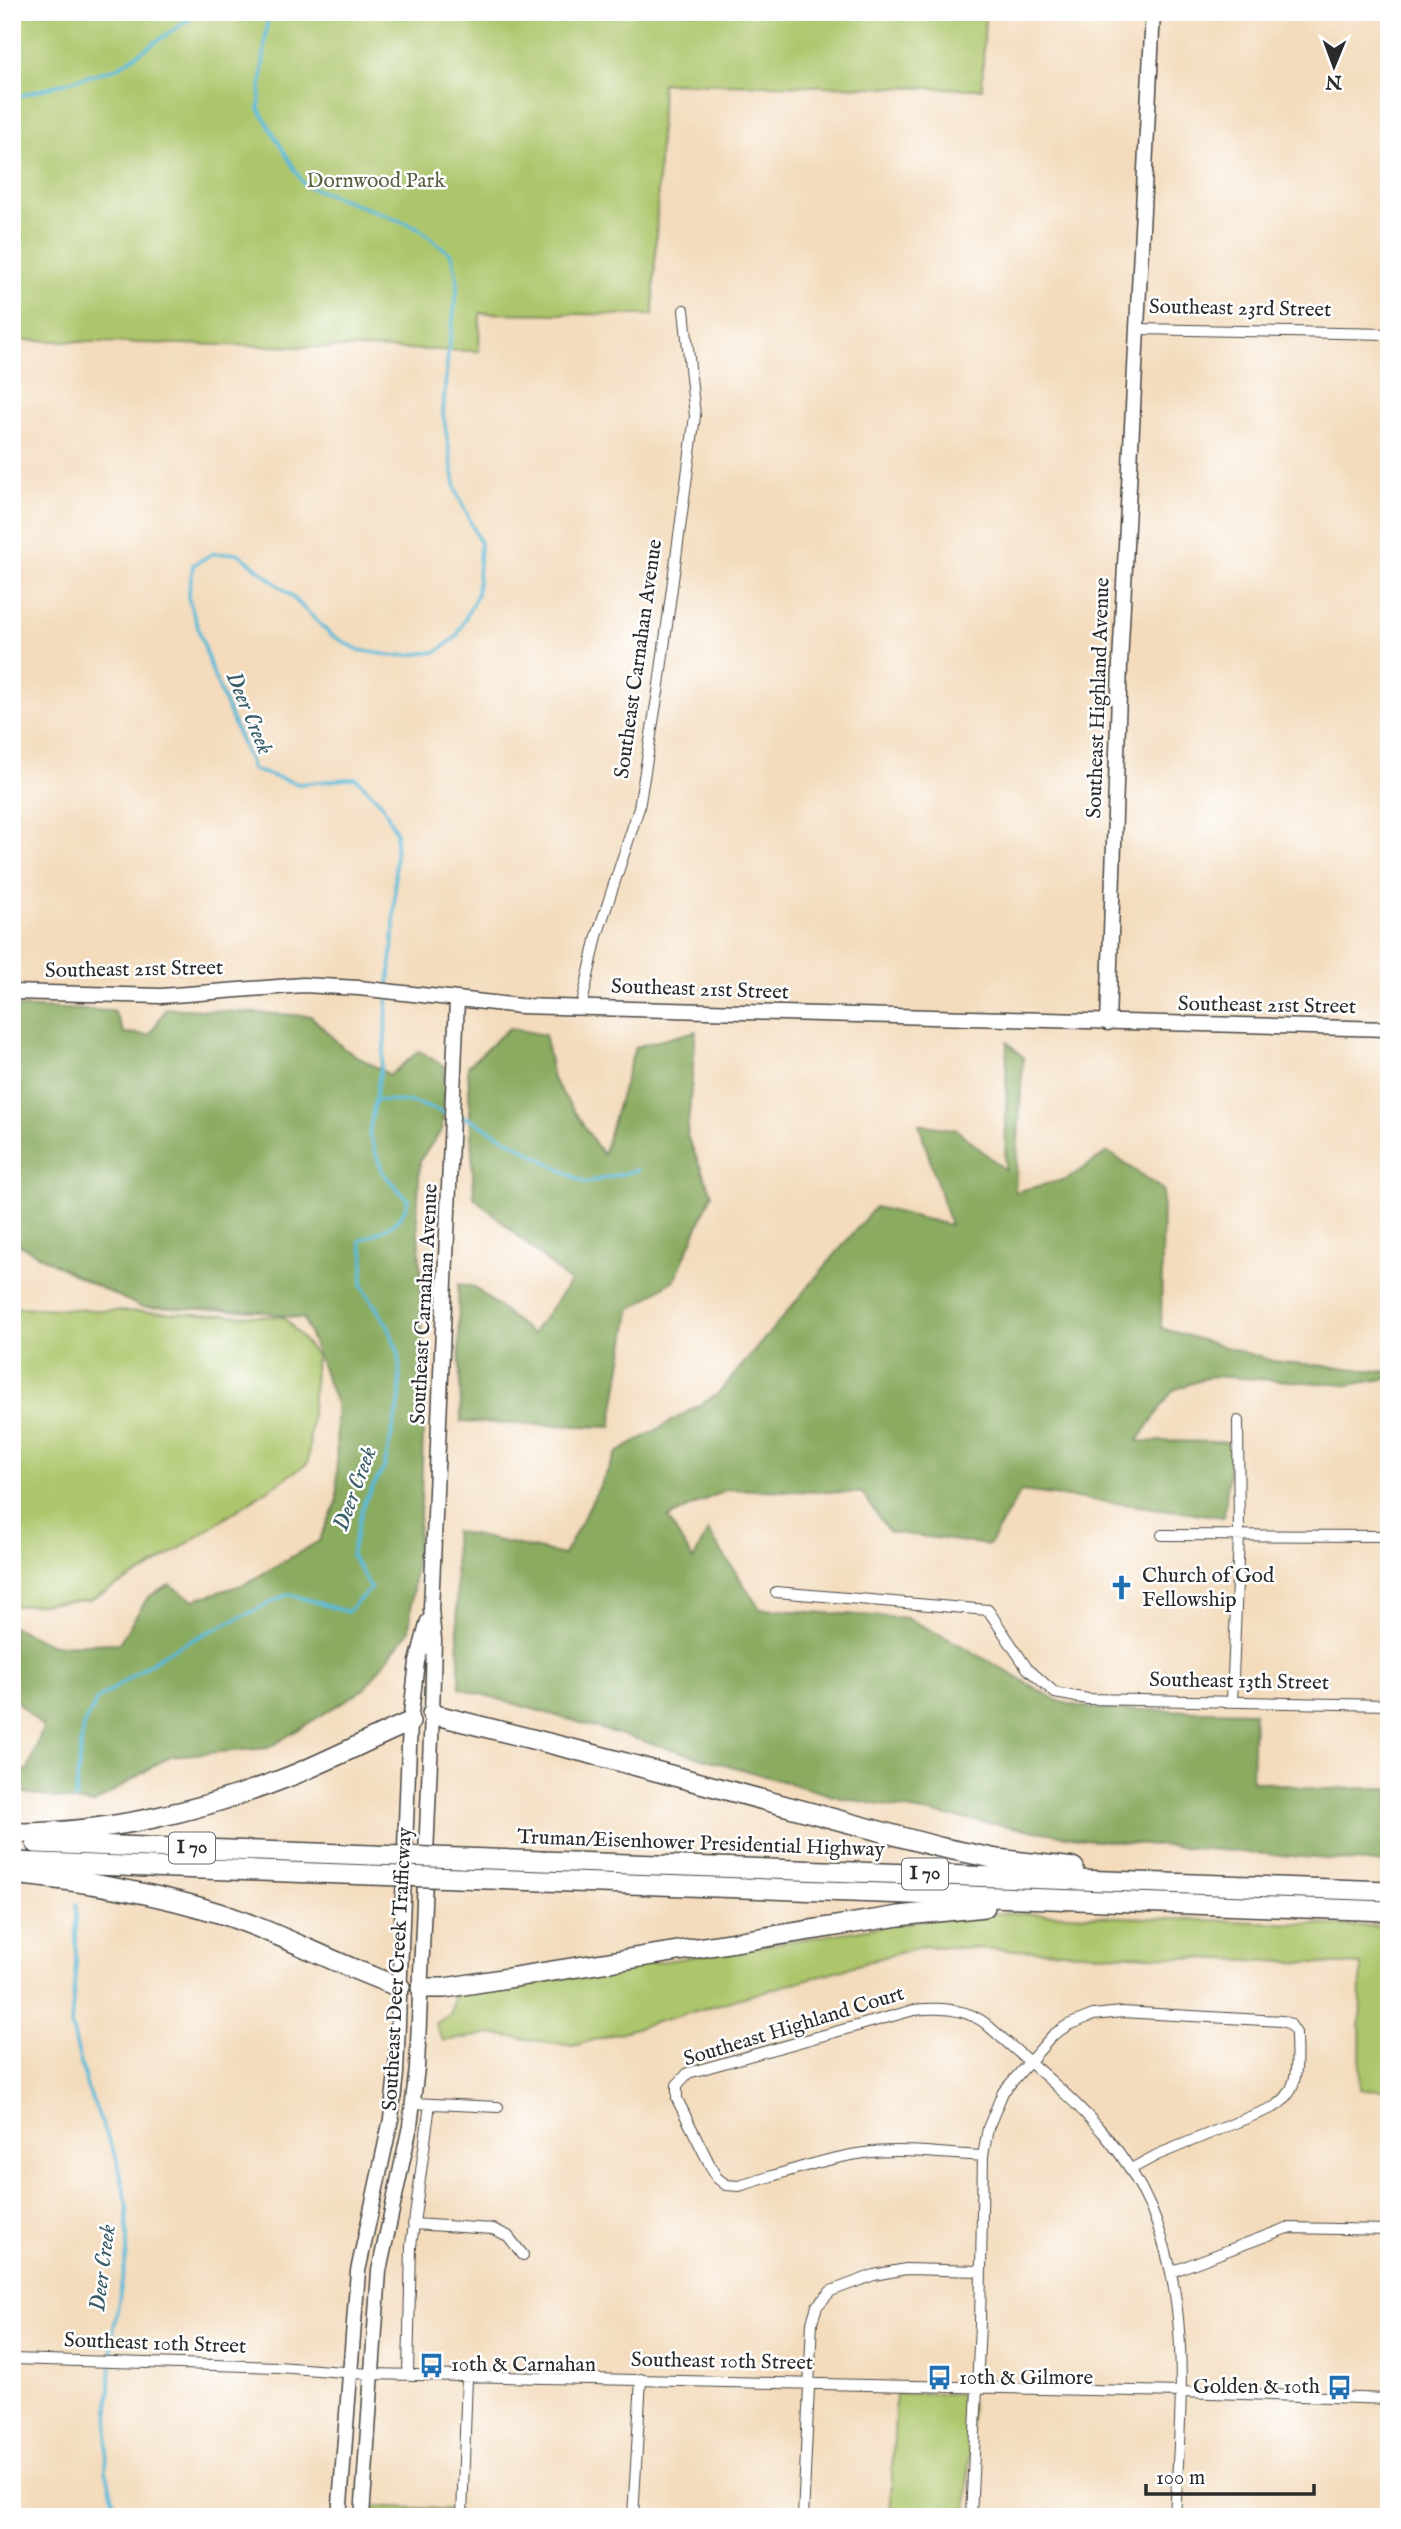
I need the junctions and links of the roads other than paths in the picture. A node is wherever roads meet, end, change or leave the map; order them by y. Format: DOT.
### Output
graph roads {
  1 [pos="1153,12"];
  2 [pos="684,310"];
  3 [pos="1138,328"];
  4 [pos="1389,334"];
  5 [pos="1135,375"];
  6 [pos="12,992"];
  7 [pos="457,1000"];
  8 [pos="581,1008"];
  9 [pos="1108,1023"];
  10 [pos="1389,1029"];
  11 [pos="1238,1421"];
  12 [pos="1162,1535"];
  13 [pos="1239,1536"];
  14 [pos="1389,1536"];
  15 [pos="776,1592"];
  16 [pos="431,1609"];
  17 [pos="1232,1700"];
  18 [pos="1389,1705"];
  19 [pos="432,1714"];
  20 [pos="410,1722"];
  21 [pos="12,1833"];
  22 [pos="12,1842"];
  23 [pos="12,1862"];
  24 [pos="371,1865"];
  25 [pos="12,1874"];
  26 [pos="1243,1886"];
  27 [pos="1389,1891"];
  28 [pos="1116,1901"];
  29 [pos="1389,1911"];
  30 [pos="400,1987"];
  31 [pos="421,1988"];
  32 [pos="1029,2062"];
  33 [pos="414,2103"];
  34 [pos="430,2104"];
  35 [pos="498,2107"];
  36 [pos="983,2156"];
  37 [pos="1131,2169"];
  38 [pos="413,2224"];
  39 [pos="1389,2230"];
  40 [pos="523,2255"];
  41 [pos="981,2271"];
  42 [pos="1171,2273"];
  43 [pos="12,2359"];
  44 [pos="351,2373"];
  45 [pos="370,2374"];
  46 [pos="408,2374"];
  47 [pos="467,2377"];
  48 [pos="641,2379"];
  49 [pos="809,2384"];
  50 [pos="978,2388"];
  51 [pos="1181,2392"];
  52 [pos="1389,2399"];
  53 [pos="339,2517"];
  54 [pos="362,2517"];
  55 [pos="462,2517"];
  56 [pos="633,2517"];
  57 [pos="803,2517"];
  58 [pos="971,2517"];
  59 [pos="1175,2517"];
  1 -- 3 [label="street"];
  2 -- 8 [label="street, Southeast Carnahan Avenue"];
  3 -- 4 [label="street, Southeast 23rd Street"];
  3 -- 5 [label="street, Southeast 23rd Street"];
  5 -- 9 [label="street, Southeast Highland Avenue"];
  6 -- 7 [label="street, Southeast 21st Street"];
  7 -- 8 [label="street, Southeast 21st Street"];
  7 -- 16 [label="street, Southeast Carnahan Avenue"];
  8 -- 9 [label="street, Southeast 21st Street"];
  9 -- 10 [label="street, Southeast 21st Street"];
  11 -- 13 [label="street"];
  12 -- 13 [label="street"];
  13 -- 14 [label="street"];
  13 -- 17 [label="street"];
  15 -- 17 [label="street, Southeast 13th Street"];
  16 -- 19 [label="street, Southeast Carnahan Avenue"];
  16 -- 20 [label="street, Southeast Carnahan Avenue"];
  17 -- 18 [label="street, Southeast 13th Street"];
  19 -- 20 [label="street"];
  19 -- 26 [label="highway"];
  19 -- 31 [label="street, Southeast Deer Creek Trafficway"];
  20 -- 21 [label="highway"];
  20 -- 30 [label="street, Southeast Deer Creek Trafficway"];
  22 -- 24 [label="highway, Truman/Eisenhower Presidential Highway / I 70"];
  23 -- 24 [label="highway, Truman/Eisenhower Presidential Highway / I 70"];
  24 -- 26 [label="highway, Truman/Eisenhower Presidential Highway / I 70, bridge"];
  24 -- 28 [label="highway, Truman/Eisenhower Presidential Highway / I 70, bridge"];
  25 -- 30 [label="highway"];
  26 -- 27 [label="highway, Truman/Eisenhower Presidential Highway / I 70"];
  28 -- 29 [label="highway, Truman/Eisenhower Presidential Highway / I 70"];
  28 -- 31 [label="highway"];
  30 -- 31 [label="street"];
  30 -- 44 [label="street, Southeast Deer Creek Trafficway"];
  31 -- 33 [label="street, Southeast Deer Creek Trafficway"];
  32 -- 36 [label="street"];
  32 -- 36 [label="street, Southeast Highland Court"];
  32 -- 37 [label="street"];
  32 -- 37 [label="street"];
  33 -- 34 [label="street"];
  33 -- 45 [label="street, Southeast Deer Creek Trafficway"];
  34 -- 35 [label="street"];
  34 -- 38 [label="street"];
  36 -- 41 [label="street"];
  37 -- 42 [label="street"];
  38 -- 40 [label="street"];
  38 -- 46 [label="street"];
  39 -- 42 [label="street"];
  41 -- 49 [label="street"];
  41 -- 50 [label="street"];
  42 -- 51 [label="street"];
  43 -- 44 [label="street, Southeast 10th Street"];
  44 -- 45 [label="street, Southeast 10th Street"];
  44 -- 53 [label="street, Southeast Deer Creek Trafficway"];
  45 -- 46 [label="street, Southeast 10th Street"];
  45 -- 54 [label="street, Southeast Deer Creek Trafficway"];
  46 -- 47 [label="street, Southeast 10th Street"];
  47 -- 48 [label="street, Southeast 10th Street"];
  47 -- 55 [label="street"];
  48 -- 49 [label="street, Southeast 10th Street"];
  48 -- 56 [label="street"];
  49 -- 50 [label="street, Southeast 10th Street"];
  49 -- 57 [label="street"];
  50 -- 51 [label="street, Southeast 10th Street"];
  50 -- 58 [label="street"];
  51 -- 52 [label="street, Southeast 10th Street"];
  51 -- 59 [label="street"];
}
